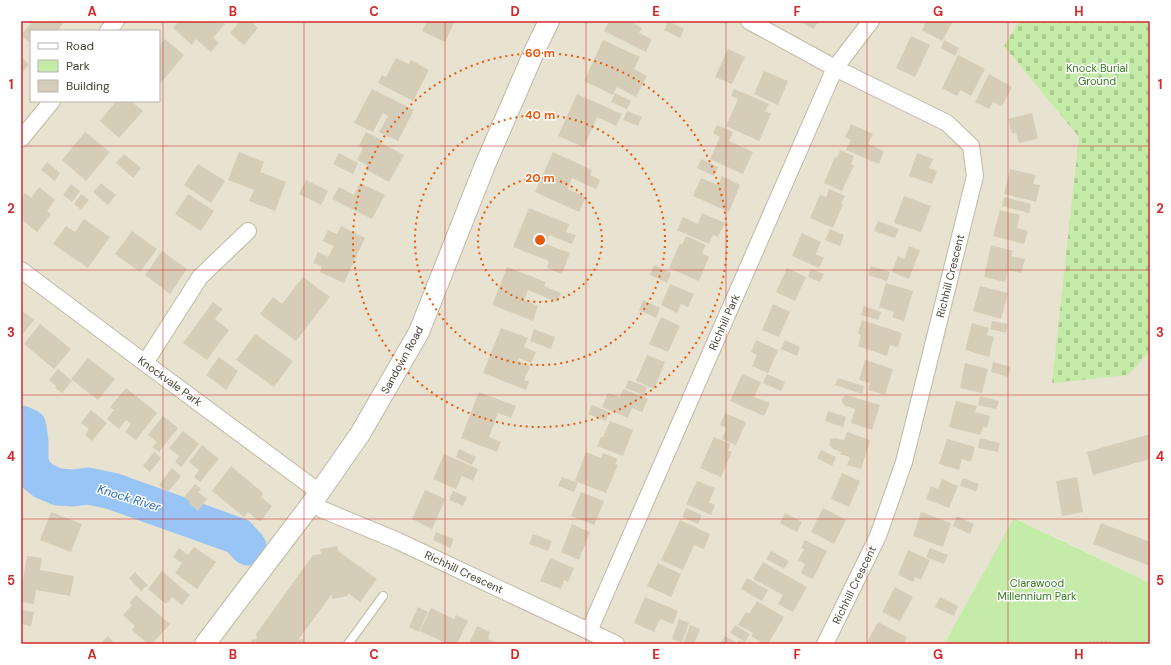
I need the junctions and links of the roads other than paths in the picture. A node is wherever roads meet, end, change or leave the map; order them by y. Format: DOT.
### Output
graph roads {
  1 [pos="116,21"];
  2 [pos="549,21"];
  3 [pos="749,21"];
  4 [pos="871,21"];
  5 [pos="109,30"];
  6 [pos="835,68"];
  7 [pos="51,102"];
  8 [pos="21,139"];
  9 [pos="248,231"];
  10 [pos="21,270"];
  11 [pos="145,363"];
  12 [pos="316,497"];
  13 [pos="383,596"];
  14 [pos="589,631"];
  15 [pos="205,644"];
  16 [pos="348,644"];
  17 [pos="616,644"];
  18 [pos="825,644"];
  1 -- 5 [label="street"];
  2 -- 12 [label="street, Sandown Road"];
  3 -- 6 [label="street, Richhill Crescent"];
  4 -- 6 [label="street, Richhill Park"];
  6 -- 14 [label="street, Richhill Park"];
  6 -- 18 [label="street, Richhill Crescent"];
  7 -- 8 [label="street"];
  9 -- 11 [label="street"];
  10 -- 11 [label="street, Knockvale Park"];
  11 -- 12 [label="street, Knockvale Park"];
  12 -- 14 [label="street, Richhill Crescent"];
  12 -- 15 [label="street, Sandown Road"];
  13 -- 16 [label="lane"];
  14 -- 17 [label="street, Richhill Crescent"];
}
